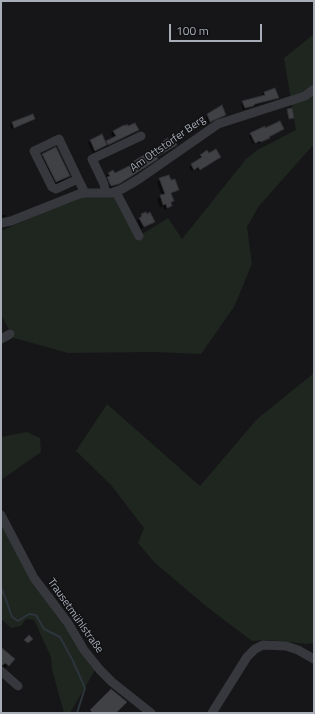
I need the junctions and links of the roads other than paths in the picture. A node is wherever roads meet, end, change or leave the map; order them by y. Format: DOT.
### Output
graph roads {
  1 [pos="314,89"];
  2 [pos="141,136"];
  3 [pos="78,179"];
  4 [pos="116,192"];
  5 [pos="85,193"];
  6 [pos="106,193"];
  7 [pos="1,223"];
  8 [pos="138,236"];
  9 [pos="10,334"];
  10 [pos="1,339"];
  11 [pos="1,515"];
  12 [pos="314,659"];
  13 [pos="1,671"];
  14 [pos="18,686"];
  15 [pos="151,713"];
  16 [pos="212,713"];
  1 -- 4 [label="street, Am Ottstorfer Berg"];
  2 -- 6 [label="street, Am Ottstorfer Berg"];
  3 -- 3 [label="street"];
  3 -- 5 [label="street"];
  4 -- 6 [label="street, Am Ottstorfer Berg"];
  4 -- 8 [label="street"];
  5 -- 6 [label="street, Am Ottstorfer Berg"];
  5 -- 7 [label="street, Am Ottstorfer Berg"];
  9 -- 10 [label="street"];
  11 -- 15 [label="street, Trausetmühlstraße"];
  12 -- 16 [label="street"];
  13 -- 14 [label="street"];
}
